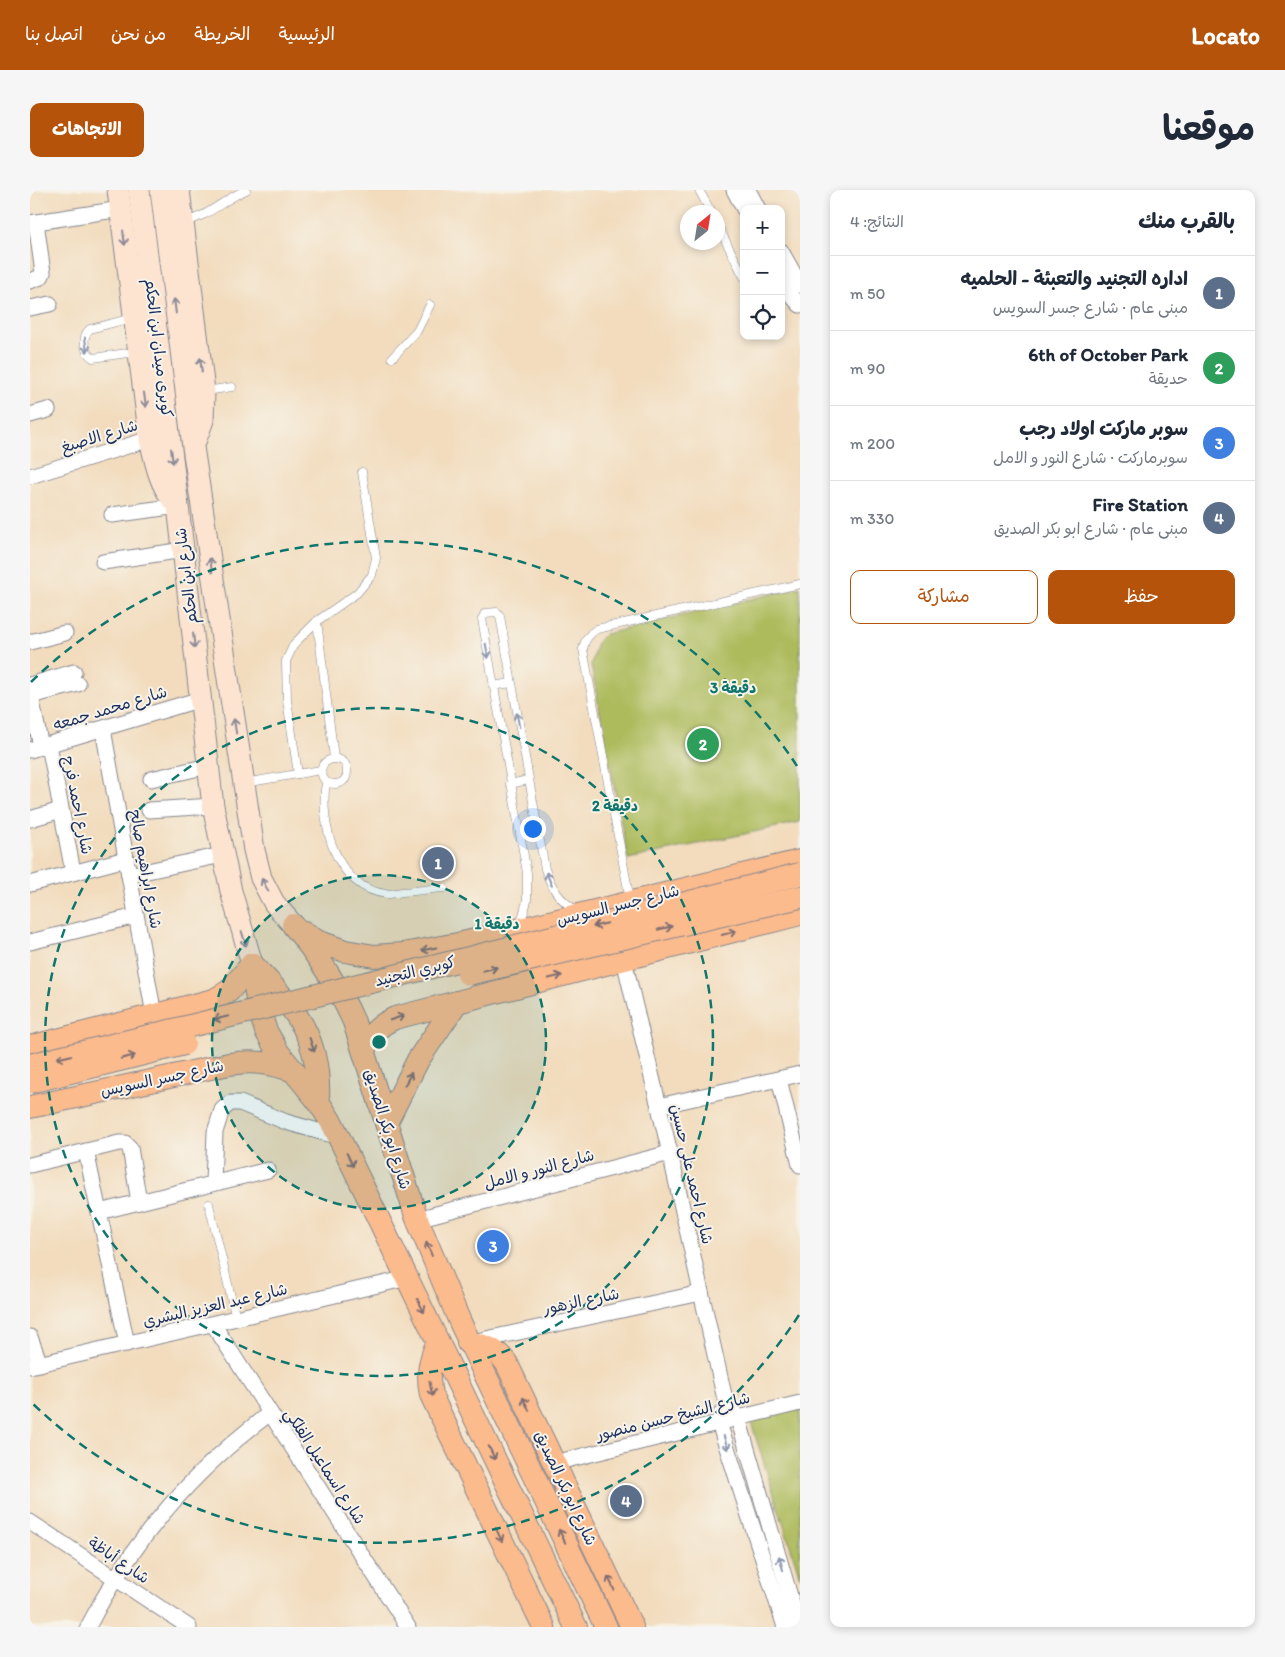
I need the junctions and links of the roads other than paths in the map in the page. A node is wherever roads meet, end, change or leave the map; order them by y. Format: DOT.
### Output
graph roads {
  1 [pos="140,190"];
  2 [pos="161,190"];
  3 [pos="178,190"];
  4 [pos="246,190"];
  5 [pos="699,190"];
  6 [pos="734,190"];
  7 [pos="748,190"];
  8 [pos="237,192"];
  9 [pos="119,200"];
  10 [pos="707,205"];
  11 [pos="742,205"];
  12 [pos="756,205"];
  13 [pos="33,222"];
  14 [pos="183,223"];
  15 [pos="725,240"];
  16 [pos="785,258"];
  17 [pos="740,269"];
  18 [pos="30,281"];
  19 [pos="785,284"];
  20 [pos="800,285"];
  21 [pos="50,304"];
  22 [pos="430,305"];
  23 [pos="800,305"];
  24 [pos="30,308"];
  25 [pos="134,313"];
  26 [pos="139,358"];
  27 [pos="392,358"];
  28 [pos="232,387"];
  29 [pos="195,390"];
  30 [pos="48,410"];
  31 [pos="30,415"];
  32 [pos="150,439"];
  33 [pos="362,472"];
  34 [pos="30,476"];
  35 [pos="178,506"];
  36 [pos="112,515"];
  37 [pos="184,550"];
  38 [pos="102,562"];
  39 [pos="800,584"];
  40 [pos="317,621"];
  41 [pos="64,633"];
  42 [pos="30,642"];
  43 [pos="76,678"];
  44 [pos="511,682"];
  45 [pos="493,686"];
  46 [pos="31,696"];
  47 [pos="201,699"];
  48 [pos="103,729"];
  49 [pos="40,747"];
  50 [pos="334,758"];
  51 [pos="208,766"];
  52 [pos="321,770"];
  53 [pos="298,774"];
  54 [pos="151,779"];
  55 [pos="528,780"];
  56 [pos="326,782"];
  57 [pos="244,783"];
  58 [pos="510,784"];
  59 [pos="213,806"];
  60 [pos="61,810"];
  61 [pos="150,810"];
  62 [pos="30,819"];
  63 [pos="222,855"];
  64 [pos="126,858"];
  65 [pos="800,860"];
  66 [pos="73,872"];
  67 [pos="800,874"];
  68 [pos="129,875"];
  69 [pos="30,884"];
  70 [pos="444,888"];
  71 [pos="800,897"];
  72 [pos="630,902"];
  73 [pos="582,913"];
  74 [pos="800,914"];
  75 [pos="136,916"];
  76 [pos="293,925"];
  77 [pos="519,929"];
  78 [pos="30,942"];
  79 [pos="463,942"];
  80 [pos="624,960"];
  81 [pos="252,964"];
  82 [pos="468,999"];
  83 [pos="154,1016"];
  84 [pos="123,1023"];
  85 [pos="30,1047"];
  86 [pos="364,1050"];
  87 [pos="30,1065"];
  88 [pos="294,1071"];
  89 [pos="800,1074"];
  90 [pos="779,1079"];
  91 [pos="30,1082"];
  92 [pos="141,1083"];
  93 [pos="318,1101"];
  94 [pos="659,1106"];
  95 [pos="30,1107"];
  96 [pos="386,1123"];
  97 [pos="339,1137"];
  98 [pos="86,1151"];
  99 [pos="670,1153"];
  100 [pos="30,1165"];
  101 [pos="800,1165"];
  102 [pos="268,1170"];
  103 [pos="213,1184"];
  104 [pos="139,1202"];
  105 [pos="209,1204"];
  106 [pos="99,1212"];
  107 [pos="417,1219"];
  108 [pos="408,1278"];
  109 [pos="701,1293"];
  110 [pos="236,1318"];
  111 [pos="213,1324"];
  112 [pos="30,1337"];
  113 [pos="438,1342"];
  114 [pos="468,1342"];
  115 [pos="127,1344"];
  116 [pos="35,1365"];
  117 [pos="724,1395"];
  118 [pos="800,1403"];
  119 [pos="270,1413"];
  120 [pos="738,1418"];
  121 [pos="719,1423"];
  122 [pos="554,1462"];
  123 [pos="30,1522"];
  124 [pos="115,1579"];
  125 [pos="88,1627"];
  126 [pos="189,1627"];
  127 [pos="408,1627"];
  128 [pos="544,1627"];
  129 [pos="576,1627"];
  130 [pos="606,1627"];
  131 [pos="632,1627"];
  132 [pos="785,1627"];
  133 [pos="800,1627"];
  1 -- 35 [label="main road, كوبرى ميدان ابن الحكم, one-way"];
  29 -- 2 [label="main road, كوبرى ميدان ابن الحكم, one-way"];
  3 -- 14 [label="main road, شارع ابن الحكم"];
  4 -- 8 [label="lane"];
  5 -- 10 [label="lane"];
  6 -- 11 [label="street"];
  7 -- 12 [label="street"];
  8 -- 14 [label="lane"];
  9 -- 13 [label="street"];
  9 -- 25 [label="main road, شارع ابن الحكم, one-way"];
  13 -- 18 [label="street"];
  29 -- 14 [label="main road, شارع ابن الحكم, one-way"];
  15 -- 17 [label="lane"];
  16 -- 20 [label="street"];
  19 -- 23 [label="street"];
  21 -- 24 [label="street"];
  22 -- 27 [label="lane"];
  25 -- 26 [label="main road, شارع ابن الحكم"];
  25 -- 26 [label="lane, one-way"];
  26 -- 32 [label="main road, شارع ابن الحكم, one-way"];
  28 -- 29 [label="lane"];
  57 -- 29 [label="main road, شارع ابن الحكم, one-way"];
  30 -- 31 [label="street"];
  32 -- 34 [label="street, شارع الاصبغ"];
  32 -- 35 [label="main road, شارع ابن الحكم"];
  33 -- 40 [label="lane"];
  35 -- 36 [label="street"];
  35 -- 37 [label="main road, شارع ابن الحكم"];
  37 -- 38 [label="street"];
  37 -- 47 [label="main road, شارع ابن الحكم, one-way"];
  39 -- 72 [label="lane"];
  40 -- 50 [label="lane"];
  40 -- 53 [label="lane"];
  41 -- 42 [label="street"];
  43 -- 46 [label="street"];
  44 -- 45 [label="lane"];
  44 -- 45 [label="lane, one-way"];
  55 -- 44 [label="lane, one-way"];
  45 -- 58 [label="lane"];
  46 -- 49 [label="street, شارع احمد فرج"];
  47 -- 48 [label="street, شارع محمد جمعه"];
  47 -- 51 [label="main road, شارع ابن الحكم"];
  48 -- 49 [label="street, شارع محمد جمعه"];
  48 -- 64 [label="street, شارع ابراهيم صالح"];
  49 -- 60 [label="street, شارع احمد فرج"];
  50 -- 52 [label="lane"];
  50 -- 56 [label="lane"];
  51 -- 54 [label="street"];
  51 -- 59 [label="main road, شارع ابن الحكم"];
  52 -- 53 [label="lane"];
  52 -- 56 [label="lane"];
  53 -- 57 [label="lane"];
  55 -- 58 [label="lane"];
  73 -- 55 [label="lane, one-way"];
  56 -- 70 [label="lane"];
  76 -- 57 [label="main road, شارع ابن الحكم, one-way"];
  58 -- 77 [label="lane"];
  59 -- 61 [label="street"];
  59 -- 63 [label="main road, شارع ابن الحكم"];
  60 -- 62 [label="street"];
  60 -- 66 [label="street, شارع احمد فرج"];
  63 -- 68 [label="street"];
  63 -- 81 [label="main road, شارع ابن الحكم, one-way"];
  64 -- 66 [label="street"];
  64 -- 68 [label="street, شارع ابراهيم صالح"];
  65 -- 72 [label="main road, شارع جسر السويس"];
  66 -- 69 [label="street"];
  67 -- 87 [label="main road, كوبري التجنيد, one-way, bridge"];
  68 -- 75 [label="street, شارع ابراهيم صالح"];
  91 -- 71 [label="main road, كوبري التجنيد, one-way, bridge"];
  72 -- 73 [label="main road, شارع جسر السويس"];
  73 -- 77 [label="main road, شارع جسر السويس"];
  80 -- 74 [label="main road, one-way"];
  75 -- 78 [label="street"];
  75 -- 83 [label="street, شارع ابراهيم صالح"];
  79 -- 76 [label="main road, شارع جسر السويس, one-way"];
  76 -- 86 [label="main road, شارع ابو بكر الصديق"];
  77 -- 79 [label="main road, شارع جسر السويس"];
  79 -- 82 [label="main road"];
  82 -- 80 [label="main road, one-way"];
  80 -- 94 [label="street, شارع احمد على حسين"];
  81 -- 83 [label="main road"];
  81 -- 88 [label="main road"];
  81 -- 93 [label="main road, one-way"];
  86 -- 82 [label="main road, one-way"];
  96 -- 82 [label="main road, one-way"];
  83 -- 84 [label="main road"];
  84 -- 85 [label="main road"];
  84 -- 92 [label="main road"];
  86 -- 96 [label="main road, شارع ابو بكر الصديق"];
  88 -- 92 [label="main road, شارع جسر السويس"];
  88 -- 93 [label="main road"];
  89 -- 90 [label="street"];
  90 -- 94 [label="street"];
  90 -- 101 [label="street"];
  92 -- 95 [label="main road, شارع جسر السويس"];
  93 -- 97 [label="main road"];
  94 -- 99 [label="street, شارع احمد على حسين"];
  96 -- 107 [label="main road, شارع ابو بكر الصديق"];
  97 -- 103 [label="street"];
  97 -- 108 [label="main road, one-way"];
  98 -- 100 [label="street"];
  98 -- 104 [label="street"];
  98 -- 106 [label="street"];
  99 -- 107 [label="street, شارع النور و الامل"];
  99 -- 109 [label="street, شارع احمد على حسين"];
  102 -- 103 [label="street"];
  103 -- 104 [label="street"];
  104 -- 106 [label="street"];
  105 -- 110 [label="lane"];
  106 -- 115 [label="street"];
  114 -- 107 [label="main road, شارع ابو بكر الصديق, one-way"];
  108 -- 110 [label="street, شارع عبد العزيز البشري"];
  108 -- 113 [label="main road, one-way"];
  109 -- 114 [label="street, شارع الزهور"];
  109 -- 117 [label="street, شارع احمد على حسين"];
  110 -- 111 [label="street, شارع عبد العزيز البشري"];
  111 -- 115 [label="street, شارع عبد العزيز البشري"];
  111 -- 119 [label="street, شارع اسماعيل الفلكي"];
  112 -- 116 [label="street"];
  113 -- 128 [label="main road, one-way"];
  113 -- 129 [label="main road, one-way"];
  122 -- 114 [label="main road, شارع ابو بكر الصديق, one-way"];
  130 -- 114 [label="main road, شارع ابو بكر الصديق, one-way"];
  115 -- 116 [label="street, شارع عبد العزيز البشري"];
  117 -- 120 [label="street, شارع احمد على حسين"];
  117 -- 121 [label="street, شارع احمد على حسين"];
  118 -- 120 [label="street, شارع الشيخ حسن منصور"];
  119 -- 124 [label="street"];
  119 -- 127 [label="street, شارع اسماعيل الفلكي"];
  120 -- 121 [label="street, شارع الشيخ حسن منصور"];
  133 -- 120 [label="street, شارع احمد على حسين, one-way"];
  121 -- 122 [label="street, شارع الشيخ حسن منصور"];
  121 -- 132 [label="street, شارع احمد على حسين, one-way"];
  131 -- 122 [label="main road, شارع ابو بكر الصديق, one-way"];
  123 -- 124 [label="street, شارع أباظة"];
  124 -- 125 [label="street"];
  124 -- 126 [label="street, شارع أباظة"];
}
